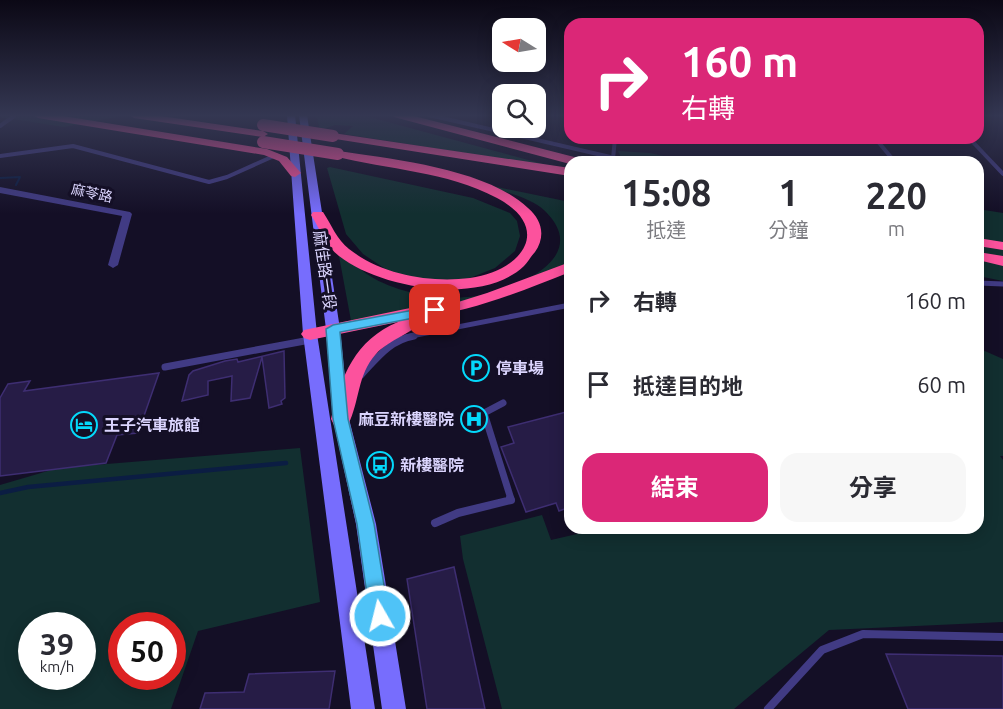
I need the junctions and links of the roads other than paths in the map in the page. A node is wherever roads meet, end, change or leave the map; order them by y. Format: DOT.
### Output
graph roads {
  1 [pos="48,148"];
  2 [pos="81,148"];
  3 [pos="243,148"];
  4 [pos="293,148"];
  5 [pos="308,148"];
  6 [pos="347,148"];
  7 [pos="354,148"];
  8 [pos="363,148"];
  9 [pos="529,148"];
  10 [pos="563,148"];
  11 [pos="979,148"];
  12 [pos="276,155"];
  13 [pos="0,156"];
  14 [pos="599,156"];
  15 [pos="564,158"];
  16 [pos="564,171"];
  17 [pos="295,172"];
  18 [pos="1003,174"];
  19 [pos="564,184"];
  20 [pos="0,190"];
  21 [pos="318,215"];
  22 [pos="984,243"];
  23 [pos="1003,246"];
  24 [pos="984,257"];
  25 [pos="1003,261"];
  26 [pos="113,265"];
  27 [pos="984,266"];
  28 [pos="564,269"];
  29 [pos="1003,270"];
  30 [pos="984,283"];
  31 [pos="1003,284"];
  32 [pos="564,306"];
  33 [pos="455,308"];
  34 [pos="333,329"];
  35 [pos="310,337"];
  36 [pos="165,367"];
  37 [pos="503,403"];
  38 [pos="341,419"];
  39 [pos="435,523"];
  40 [pos="1003,637"];
  41 [pos="363,709"];
  42 [pos="394,709"];
  43 [pos="768,709"];
  1 -- 13 [label="lane"];
  2 -- 12 [label="lane"];
  3 -- 12 [label="highway"];
  4 -- 17 [label="main road, 麻佳路一段"];
  5 -- 21 [label="main road, 麻佳路一段"];
  6 -- 21 [label="highway"];
  7 -- 19 [label="highway"];
  8 -- 16 [label="highway"];
  9 -- 15 [label="highway"];
  10 -- 14 [label="lane"];
  11 -- 18 [label="lane"];
  12 -- 17 [label="highway"];
  17 -- 35 [label="main road, 麻佳路一段"];
  20 -- 26 [label="street, 麻苓路"];
  21 -- 34 [label="main road, 麻佳路一段"];
  22 -- 23 [label="highway"];
  24 -- 25 [label="highway"];
  27 -- 29 [label="highway"];
  28 -- 33 [label="highway"];
  30 -- 31 [label="lane"];
  32 -- 38 [label="lane"];
  33 -- 34 [label="highway"];
  33 -- 38 [label="highway"];
  34 -- 35 [label="highway"];
  34 -- 38 [label="main road, 麻佳路一段"];
  35 -- 36 [label="lane"];
  35 -- 41 [label="main road, 麻佳路一段"];
  37 -- 39 [label="lane"];
  38 -- 42 [label="main road, 麻佳路一段"];
  40 -- 43 [label="lane"];
}
